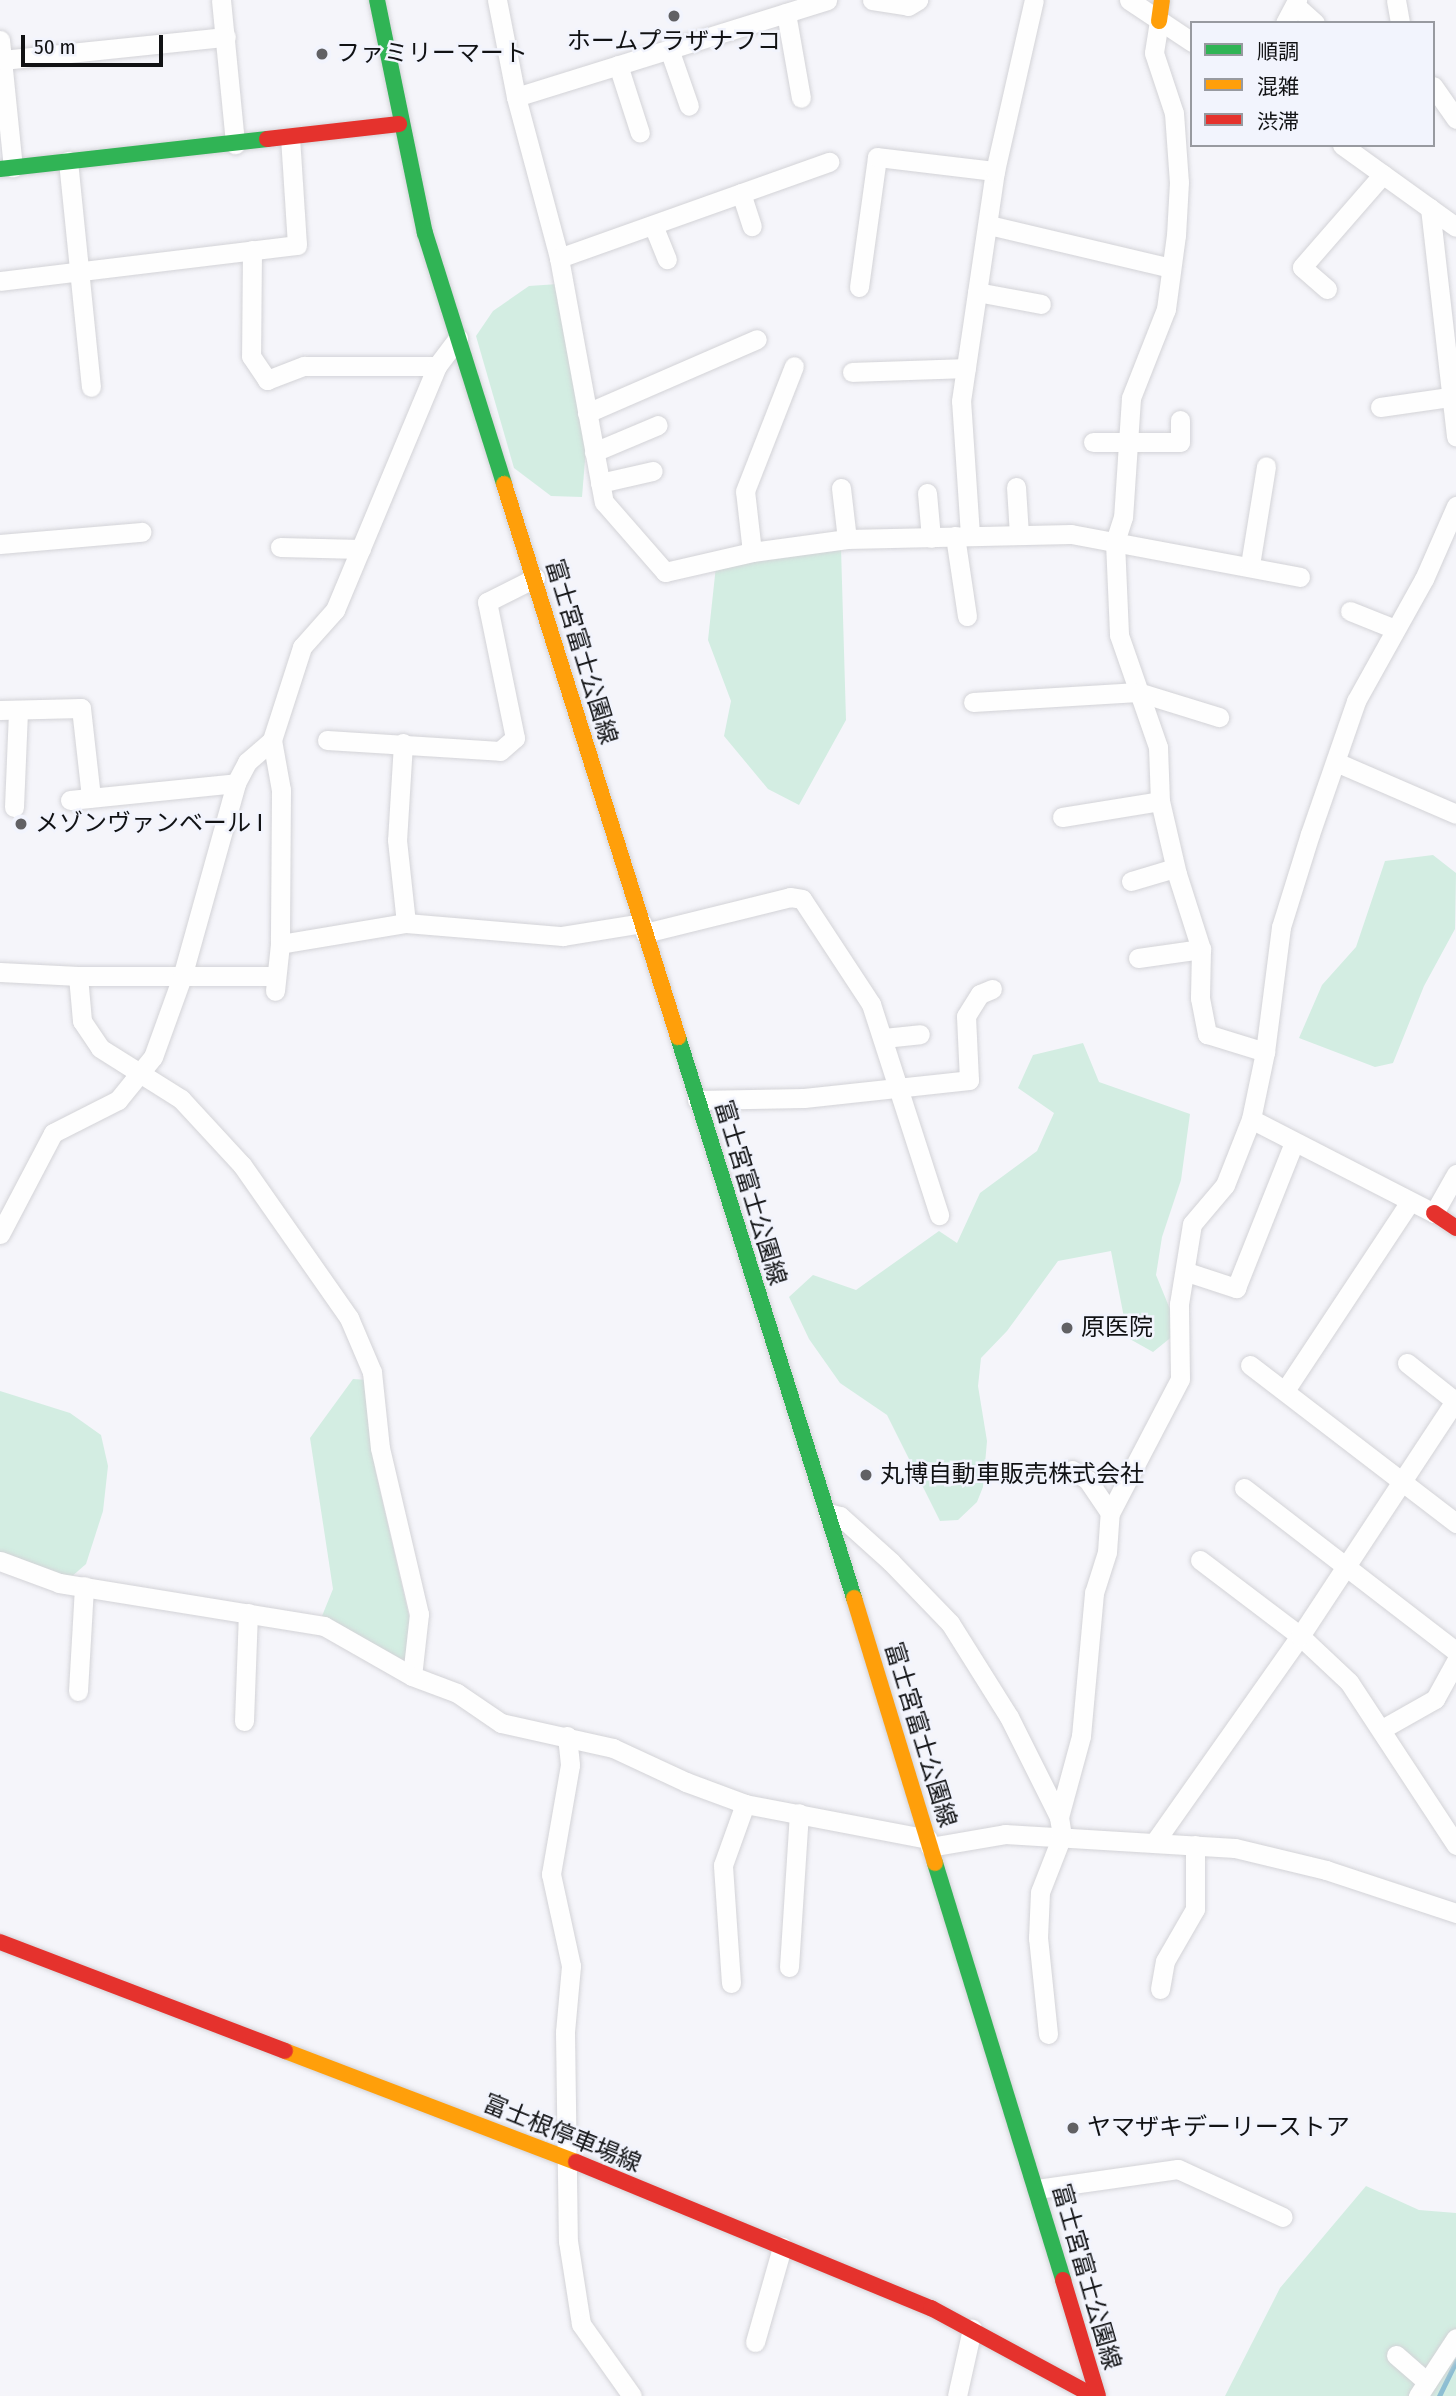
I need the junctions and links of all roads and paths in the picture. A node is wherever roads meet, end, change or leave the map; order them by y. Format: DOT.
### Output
graph roads {
  1 [pos="221,0"];
  2 [pos="377,0"];
  3 [pos="497,0"];
  4 [pos="827,0"];
  5 [pos="872,0"];
  6 [pos="918,0"];
  7 [pos="1034,0"];
  8 [pos="1129,0"];
  9 [pos="1162,0"];
  10 [pos="1396,0"];
  11 [pos="1292,9"];
  12 [pos="786,13"];
  13 [pos="1159,21"];
  14 [pos="1312,21"];
  15 [pos="1400,21"];
  16 [pos="226,37"];
  17 [pos="0,40"];
  18 [pos="1190,41"];
  19 [pos="669,49"];
  20 [pos="2,60"];
  21 [pos="618,65"];
  22 [pos="1435,89"];
  23 [pos="516,97"];
  24 [pos="801,98"];
  25 [pos="689,106"];
  26 [pos="1456,119"];
  27 [pos="399,124"];
  28 [pos="640,133"];
  29 [pos="290,138"];
  30 [pos="235,144"];
  31 [pos="1355,149"];
  32 [pos="68,161"];
  33 [pos="829,162"];
  34 [pos="6,168"];
  35 [pos="995,171"];
  36 [pos="1383,174"];
  37 [pos="741,193"];
  38 [pos="1430,208"];
  39 [pos="653,225"];
  40 [pos="989,225"];
  41 [pos="752,226"];
  42 [pos="1456,227"];
  43 [pos="252,250"];
  44 [pos="559,258"];
  45 [pos="667,259"];
  46 [pos="1171,268"];
  47 [pos="80,271"];
  48 [pos="0,281"];
  49 [pos="859,287"];
  50 [pos="1327,289"];
  51 [pos="977,292"];
  52 [pos="1041,304"];
  53 [pos="458,338"];
  54 [pos="757,339"];
  55 [pos="437,366"];
  56 [pos="794,366"];
  57 [pos="966,368"];
  58 [pos="852,372"];
  59 [pos="91,387"];
  60 [pos="1449,397"];
  61 [pos="1380,407"];
  62 [pos="587,413"];
  63 [pos="1180,420"];
  64 [pos="658,425"];
  65 [pos="1456,437"];
  66 [pos="1093,442"];
  67 [pos="1125,442"];
  68 [pos="594,452"];
  69 [pos="1266,466"];
  70 [pos="653,471"];
  71 [pos="600,483"];
  72 [pos="1016,487"];
  73 [pos="841,488"];
  74 [pos="927,493"];
  75 [pos="1456,506"];
  76 [pos="141,533"];
  77 [pos="1019,535"];
  78 [pos="962,536"];
  79 [pos="932,538"];
  80 [pos="847,539"];
  81 [pos="1115,542"];
  82 [pos="0,544"];
  83 [pos="280,547"];
  84 [pos="361,549"];
  85 [pos="752,552"];
  86 [pos="1250,565"];
  87 [pos="1300,577"];
  88 [pos="535,578"];
  89 [pos="1350,611"];
  90 [pos="967,617"];
  91 [pos="1395,629"];
  92 [pos="1138,692"];
  93 [pos="973,702"];
  94 [pos="9,710"];
  95 [pos="1219,717"];
  96 [pos="272,740"];
  97 [pos="327,740"];
  98 [pos="403,743"];
  99 [pos="1336,762"];
  100 [pos="236,783"];
  101 [pos="91,797"];
  102 [pos="70,800"];
  103 [pos="1160,801"];
  104 [pos="15,807"];
  105 [pos="1456,814"];
  106 [pos="1062,817"];
  107 [pos="1175,868"];
  108 [pos="1130,880"];
  109 [pos="406,923"];
  110 [pos="643,928"];
  111 [pos="280,944"];
  112 [pos="1201,949"];
  113 [pos="1138,958"];
  114 [pos="0,972"];
  115 [pos="79,976"];
  116 [pos="182,977"];
  117 [pos="992,989"];
  118 [pos="920,1034"];
  119 [pos="884,1038"];
  120 [pos="1265,1052"];
  121 [pos="145,1073"];
  122 [pos="898,1090"];
  123 [pos="697,1100"];
  124 [pos="1251,1119"];
  125 [pos="1293,1145"];
  126 [pos="1456,1174"];
  127 [pos="1409,1203"];
  128 [pos="1434,1213"];
  129 [pos="939,1214"];
  130 [pos="1456,1228"];
  131 [pos="0,1234"];
  132 [pos="1187,1272"];
  133 [pos="1407,1363"];
  134 [pos="1250,1364"];
  135 [pos="1286,1389"];
  136 [pos="1455,1400"];
  137 [pos="1072,1470"];
  138 [pos="1402,1482"];
  139 [pos="1244,1489"];
  140 [pos="828,1513"];
  141 [pos="1110,1513"];
  142 [pos="1456,1523"];
  143 [pos="1200,1560"];
  144 [pos="0,1561"];
  145 [pos="1346,1566"];
  146 [pos="84,1586"];
  147 [pos="248,1613"];
  148 [pos="1300,1636"];
  149 [pos="1456,1651"];
  150 [pos="1456,1661"];
  151 [pos="412,1676"];
  152 [pos="78,1690"];
  153 [pos="244,1721"];
  154 [pos="1382,1729"];
  155 [pos="567,1736"];
  156 [pos="745,1804"];
  157 [pos="799,1813"];
  158 [pos="1061,1826"];
  159 [pos="929,1843"];
  160 [pos="1154,1843"];
  161 [pos="1195,1845"];
  162 [pos="1456,1845"];
  163 [pos="1456,1913"];
  164 [pos="0,1942"];
  165 [pos="789,1967"];
  166 [pos="731,1983"];
  167 [pos="1160,1989"];
  168 [pos="1048,2034"];
  169 [pos="568,2159"];
  170 [pos="1037,2189"];
  171 [pos="1283,2217"];
  172 [pos="782,2247"];
  173 [pos="972,2329"];
  174 [pos="1456,2338"];
  175 [pos="755,2342"];
  176 [pos="1396,2355"];
  177 [pos="1423,2389"];
  178 [pos="632,2396"];
  179 [pos="957,2396"];
  180 [pos="1096,2396"];
  1 -- 16 [label="street"];
  2 -- 27 [label="main road, 富士宮富士公園線"];
  3 -- 23 [label="street"];
  4 -- 12 [label="street"];
  5 -- 6 [label="street"];
  7 -- 35 [label="street"];
  8 -- 13 [label="street"];
  9 -- 13 [label="main road"];
  10 -- 15 [label="street"];
  11 -- 14 [label="street"];
  12 -- 19 [label="street"];
  12 -- 24 [label="street"];
  13 -- 18 [label="street"];
  13 -- 46 [label="street"];
  16 -- 20 [label="street"];
  16 -- 30 [label="street"];
  17 -- 20 [label="street"];
  19 -- 21 [label="street"];
  19 -- 25 [label="street"];
  20 -- 34 [label="street"];
  21 -- 23 [label="street"];
  21 -- 28 [label="street"];
  22 -- 26 [label="street"];
  23 -- 44 [label="street"];
  27 -- 29 [label="main road"];
  27 -- 53 [label="main road, 富士宮富士公園線"];
  29 -- 30 [label="main road"];
  29 -- 43 [label="street"];
  30 -- 32 [label="main road"];
  31 -- 36 [label="street"];
  32 -- 34 [label="main road"];
  32 -- 47 [label="street"];
  33 -- 37 [label="street"];
  35 -- 40 [label="street"];
  35 -- 49 [label="street"];
  36 -- 38 [label="street"];
  36 -- 50 [label="street"];
  37 -- 39 [label="street"];
  37 -- 41 [label="street"];
  38 -- 42 [label="street"];
  38 -- 60 [label="street"];
  39 -- 44 [label="street"];
  39 -- 45 [label="street"];
  40 -- 46 [label="street"];
  40 -- 51 [label="street"];
  43 -- 47 [label="street"];
  43 -- 55 [label="street"];
  44 -- 62 [label="street"];
  46 -- 67 [label="street"];
  47 -- 48 [label="street"];
  47 -- 59 [label="street"];
  51 -- 52 [label="street"];
  51 -- 57 [label="street"];
  53 -- 55 [label="street"];
  53 -- 88 [label="main road, 富士宮富士公園線"];
  54 -- 62 [label="street"];
  55 -- 84 [label="street"];
  56 -- 85 [label="street"];
  57 -- 58 [label="street"];
  57 -- 78 [label="street"];
  60 -- 61 [label="street"];
  60 -- 65 [label="street"];
  62 -- 68 [label="street"];
  63 -- 67 [label="street"];
  64 -- 68 [label="street"];
  66 -- 67 [label="street"];
  67 -- 81 [label="street"];
  68 -- 71 [label="street"];
  69 -- 86 [label="street"];
  70 -- 71 [label="street"];
  71 -- 85 [label="street"];
  72 -- 77 [label="street"];
  73 -- 80 [label="street"];
  74 -- 79 [label="street"];
  75 -- 91 [label="street"];
  76 -- 82 [label="street"];
  77 -- 78 [label="street"];
  77 -- 81 [label="street"];
  78 -- 79 [label="street"];
  78 -- 90 [label="street"];
  79 -- 80 [label="street"];
  80 -- 85 [label="street"];
  81 -- 86 [label="street"];
  81 -- 92 [label="street"];
  83 -- 84 [label="street"];
  84 -- 96 [label="street"];
  86 -- 87 [label="street"];
  88 -- 98 [label="street"];
  88 -- 110 [label="main road, 富士宮富士公園線"];
  89 -- 91 [label="street"];
  91 -- 99 [label="street"];
  92 -- 93 [label="street"];
  92 -- 95 [label="street"];
  92 -- 103 [label="street"];
  94 -- 101 [label="street"];
  94 -- 104 [label="street"];
  96 -- 100 [label="street"];
  96 -- 111 [label="street"];
  97 -- 98 [label="street"];
  98 -- 109 [label="street"];
  99 -- 105 [label="street"];
  99 -- 120 [label="street"];
  100 -- 101 [label="street"];
  100 -- 116 [label="street"];
  101 -- 102 [label="street"];
  103 -- 106 [label="street"];
  103 -- 107 [label="street"];
  107 -- 108 [label="street"];
  107 -- 112 [label="street"];
  109 -- 110 [label="street"];
  109 -- 111 [label="street"];
  110 -- 119 [label="street"];
  110 -- 123 [label="main road, 富士宮富士公園線"];
  111 -- 116 [label="street"];
  112 -- 113 [label="street"];
  112 -- 120 [label="street"];
  114 -- 115 [label="street"];
  115 -- 116 [label="street"];
  115 -- 121 [label="street"];
  116 -- 121 [label="street"];
  117 -- 122 [label="street"];
  118 -- 119 [label="street"];
  119 -- 122 [label="street"];
  120 -- 124 [label="street"];
  121 -- 131 [label="street"];
  121 -- 151 [label="street"];
  122 -- 123 [label="street"];
  122 -- 129 [label="street"];
  123 -- 140 [label="main road, 富士宮富士公園線"];
  124 -- 125 [label="street"];
  124 -- 132 [label="street"];
  125 -- 127 [label="street"];
  125 -- 132 [label="street"];
  126 -- 128 [label="street"];
  127 -- 128 [label="street"];
  127 -- 135 [label="street"];
  128 -- 130 [label="main road"];
  132 -- 141 [label="street"];
  133 -- 136 [label="street"];
  134 -- 135 [label="street"];
  135 -- 138 [label="street"];
  136 -- 138 [label="street"];
  137 -- 141 [label="street"];
  138 -- 142 [label="street"];
  138 -- 145 [label="street"];
  139 -- 145 [label="street"];
  140 -- 158 [label="street"];
  140 -- 159 [label="main road, 富士宮富士公園線"];
  141 -- 158 [label="street"];
  143 -- 148 [label="street"];
  144 -- 146 [label="street"];
  145 -- 148 [label="street"];
  145 -- 149 [label="street"];
  146 -- 147 [label="street"];
  146 -- 152 [label="street"];
  147 -- 151 [label="street"];
  147 -- 153 [label="street"];
  148 -- 154 [label="street"];
  148 -- 160 [label="street"];
  150 -- 154 [label="street"];
  151 -- 155 [label="street"];
  154 -- 162 [label="street"];
  155 -- 156 [label="street"];
  155 -- 169 [label="street"];
  156 -- 157 [label="street"];
  156 -- 166 [label="street"];
  157 -- 159 [label="street"];
  157 -- 165 [label="street"];
  158 -- 159 [label="street"];
  158 -- 160 [label="street"];
  158 -- 168 [label="street"];
  159 -- 170 [label="main road, 富士宮富士公園線"];
  160 -- 161 [label="street"];
  161 -- 163 [label="street"];
  161 -- 167 [label="street"];
  164 -- 169 [label="main road, 富士根停車場線"];
  169 -- 172 [label="main road, 富士根停車場線"];
  169 -- 178 [label="street"];
  170 -- 171 [label="street"];
  170 -- 180 [label="main road, 富士宮富士公園線"];
  172 -- 173 [label="main road, 富士根停車場線"];
  172 -- 175 [label="street"];
  173 -- 179 [label="street"];
  173 -- 180 [label="main road, 富士根停車場線"];
  174 -- 177 [label="street"];
  176 -- 177 [label="street"];
}
